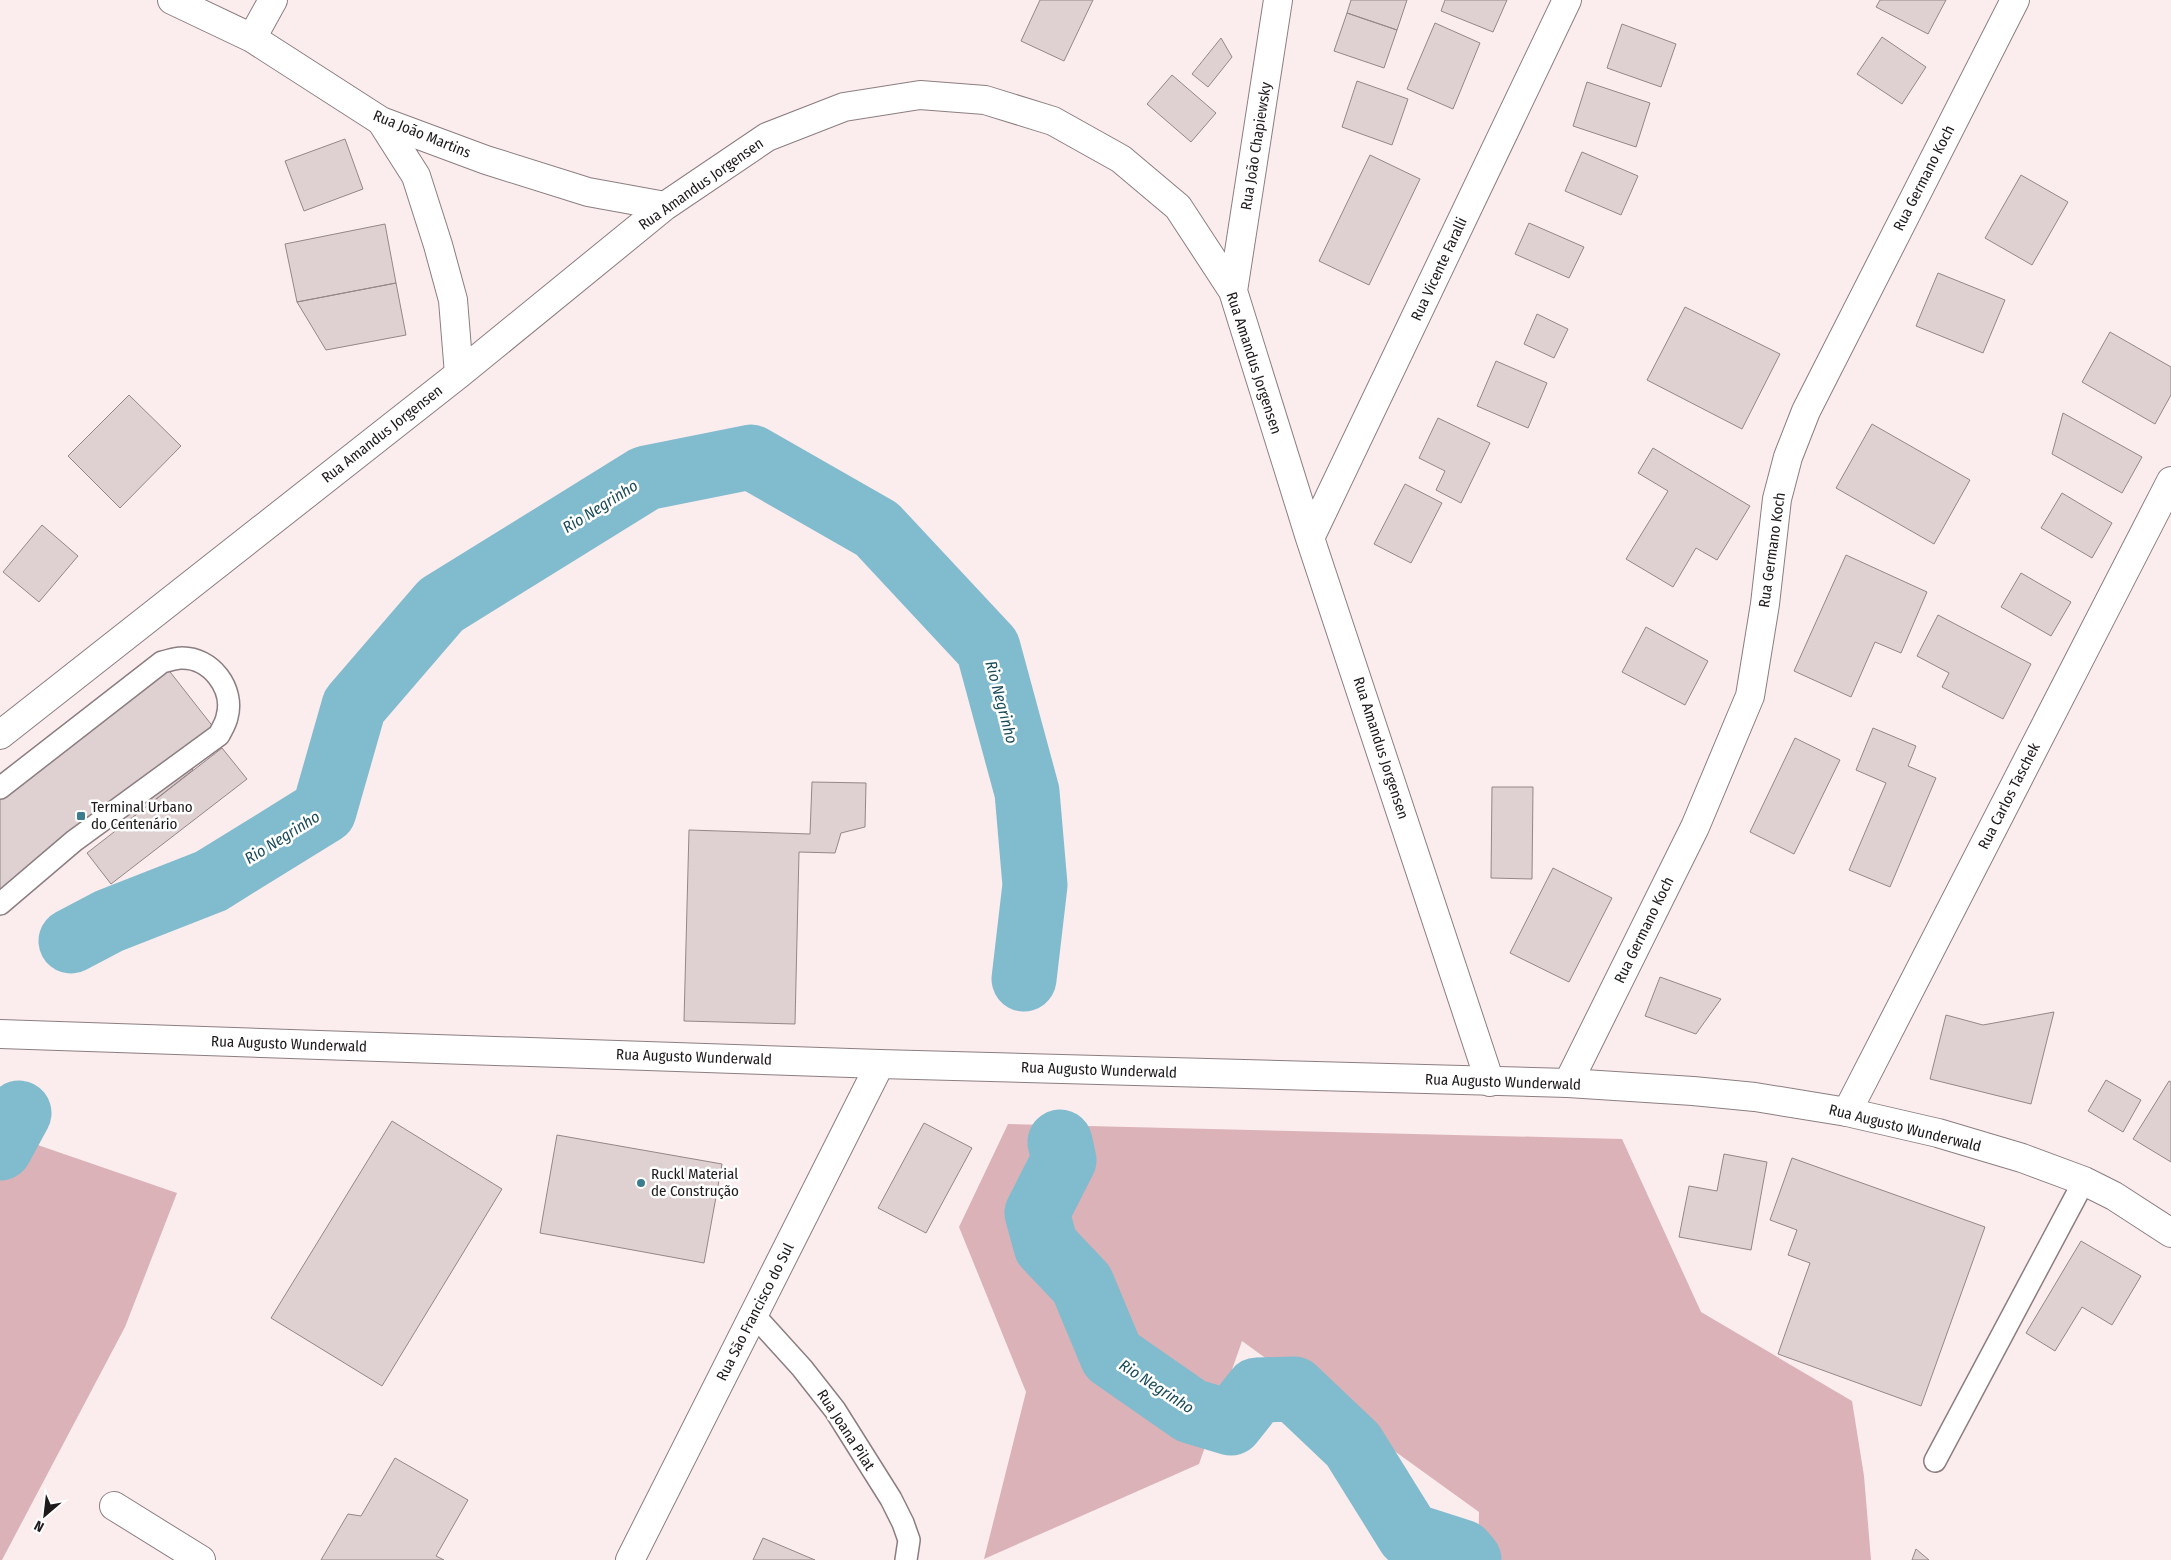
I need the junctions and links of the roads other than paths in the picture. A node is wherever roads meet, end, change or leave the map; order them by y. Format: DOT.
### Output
graph roads {
  1 [pos="172,0"];
  2 [pos="272,0"];
  3 [pos="1278,0"];
  4 [pos="1567,0"];
  5 [pos="2015,0"];
  6 [pos="252,38"];
  7 [pos="381,121"];
  8 [pos="665,206"];
  9 [pos="1233,291"];
  10 [pos="459,374"];
  11 [pos="2171,481"];
  12 [pos="1310,538"];
  13 [pos="0,735"];
  14 [pos="0,788"];
  15 [pos="0,904"];
  16 [pos="0,1034"];
  17 [pos="880,1064"];
  18 [pos="1490,1082"];
  19 [pos="1568,1083"];
  20 [pos="1847,1112"];
  21 [pos="2084,1181"];
  22 [pos="2171,1233"];
  23 [pos="754,1315"];
  24 [pos="1934,1461"];
  25 [pos="114,1506"];
  26 [pos="201,1560"];
  27 [pos="630,1560"];
  28 [pos="906,1560"];
  1 -- 6 [label="street, Rua João Martins"];
  2 -- 6 [label="street"];
  3 -- 9 [label="street, Rua João Chapiewsky"];
  4 -- 12 [label="street, Rua Vicente Faralli"];
  5 -- 19 [label="street, Rua Germano Koch"];
  6 -- 7 [label="street, Rua João Martins"];
  7 -- 8 [label="street, Rua João Martins"];
  7 -- 10 [label="street"];
  8 -- 9 [label="street, Rua Amandus Jorgensen"];
  8 -- 10 [label="street, Rua Amandus Jorgensen"];
  9 -- 12 [label="street, Rua Amandus Jorgensen"];
  10 -- 13 [label="street, Rua Amandus Jorgensen"];
  11 -- 20 [label="street, Rua Carlos Taschek"];
  12 -- 18 [label="street, Rua Amandus Jorgensen"];
  14 -- 15 [label="lane"];
  16 -- 17 [label="street, Rua Augusto Wunderwald"];
  17 -- 18 [label="street, Rua Augusto Wunderwald"];
  17 -- 23 [label="street, Rua São Francisco do Sul"];
  18 -- 19 [label="street, Rua Augusto Wunderwald"];
  19 -- 20 [label="street, Rua Augusto Wunderwald"];
  20 -- 21 [label="street, Rua Augusto Wunderwald"];
  21 -- 22 [label="street, Rua Augusto Wunderwald"];
  21 -- 24 [label="lane"];
  23 -- 27 [label="street, Rua São Francisco do Sul"];
  23 -- 28 [label="lane, Rua Joana Pilat"];
  25 -- 26 [label="street"];
}
